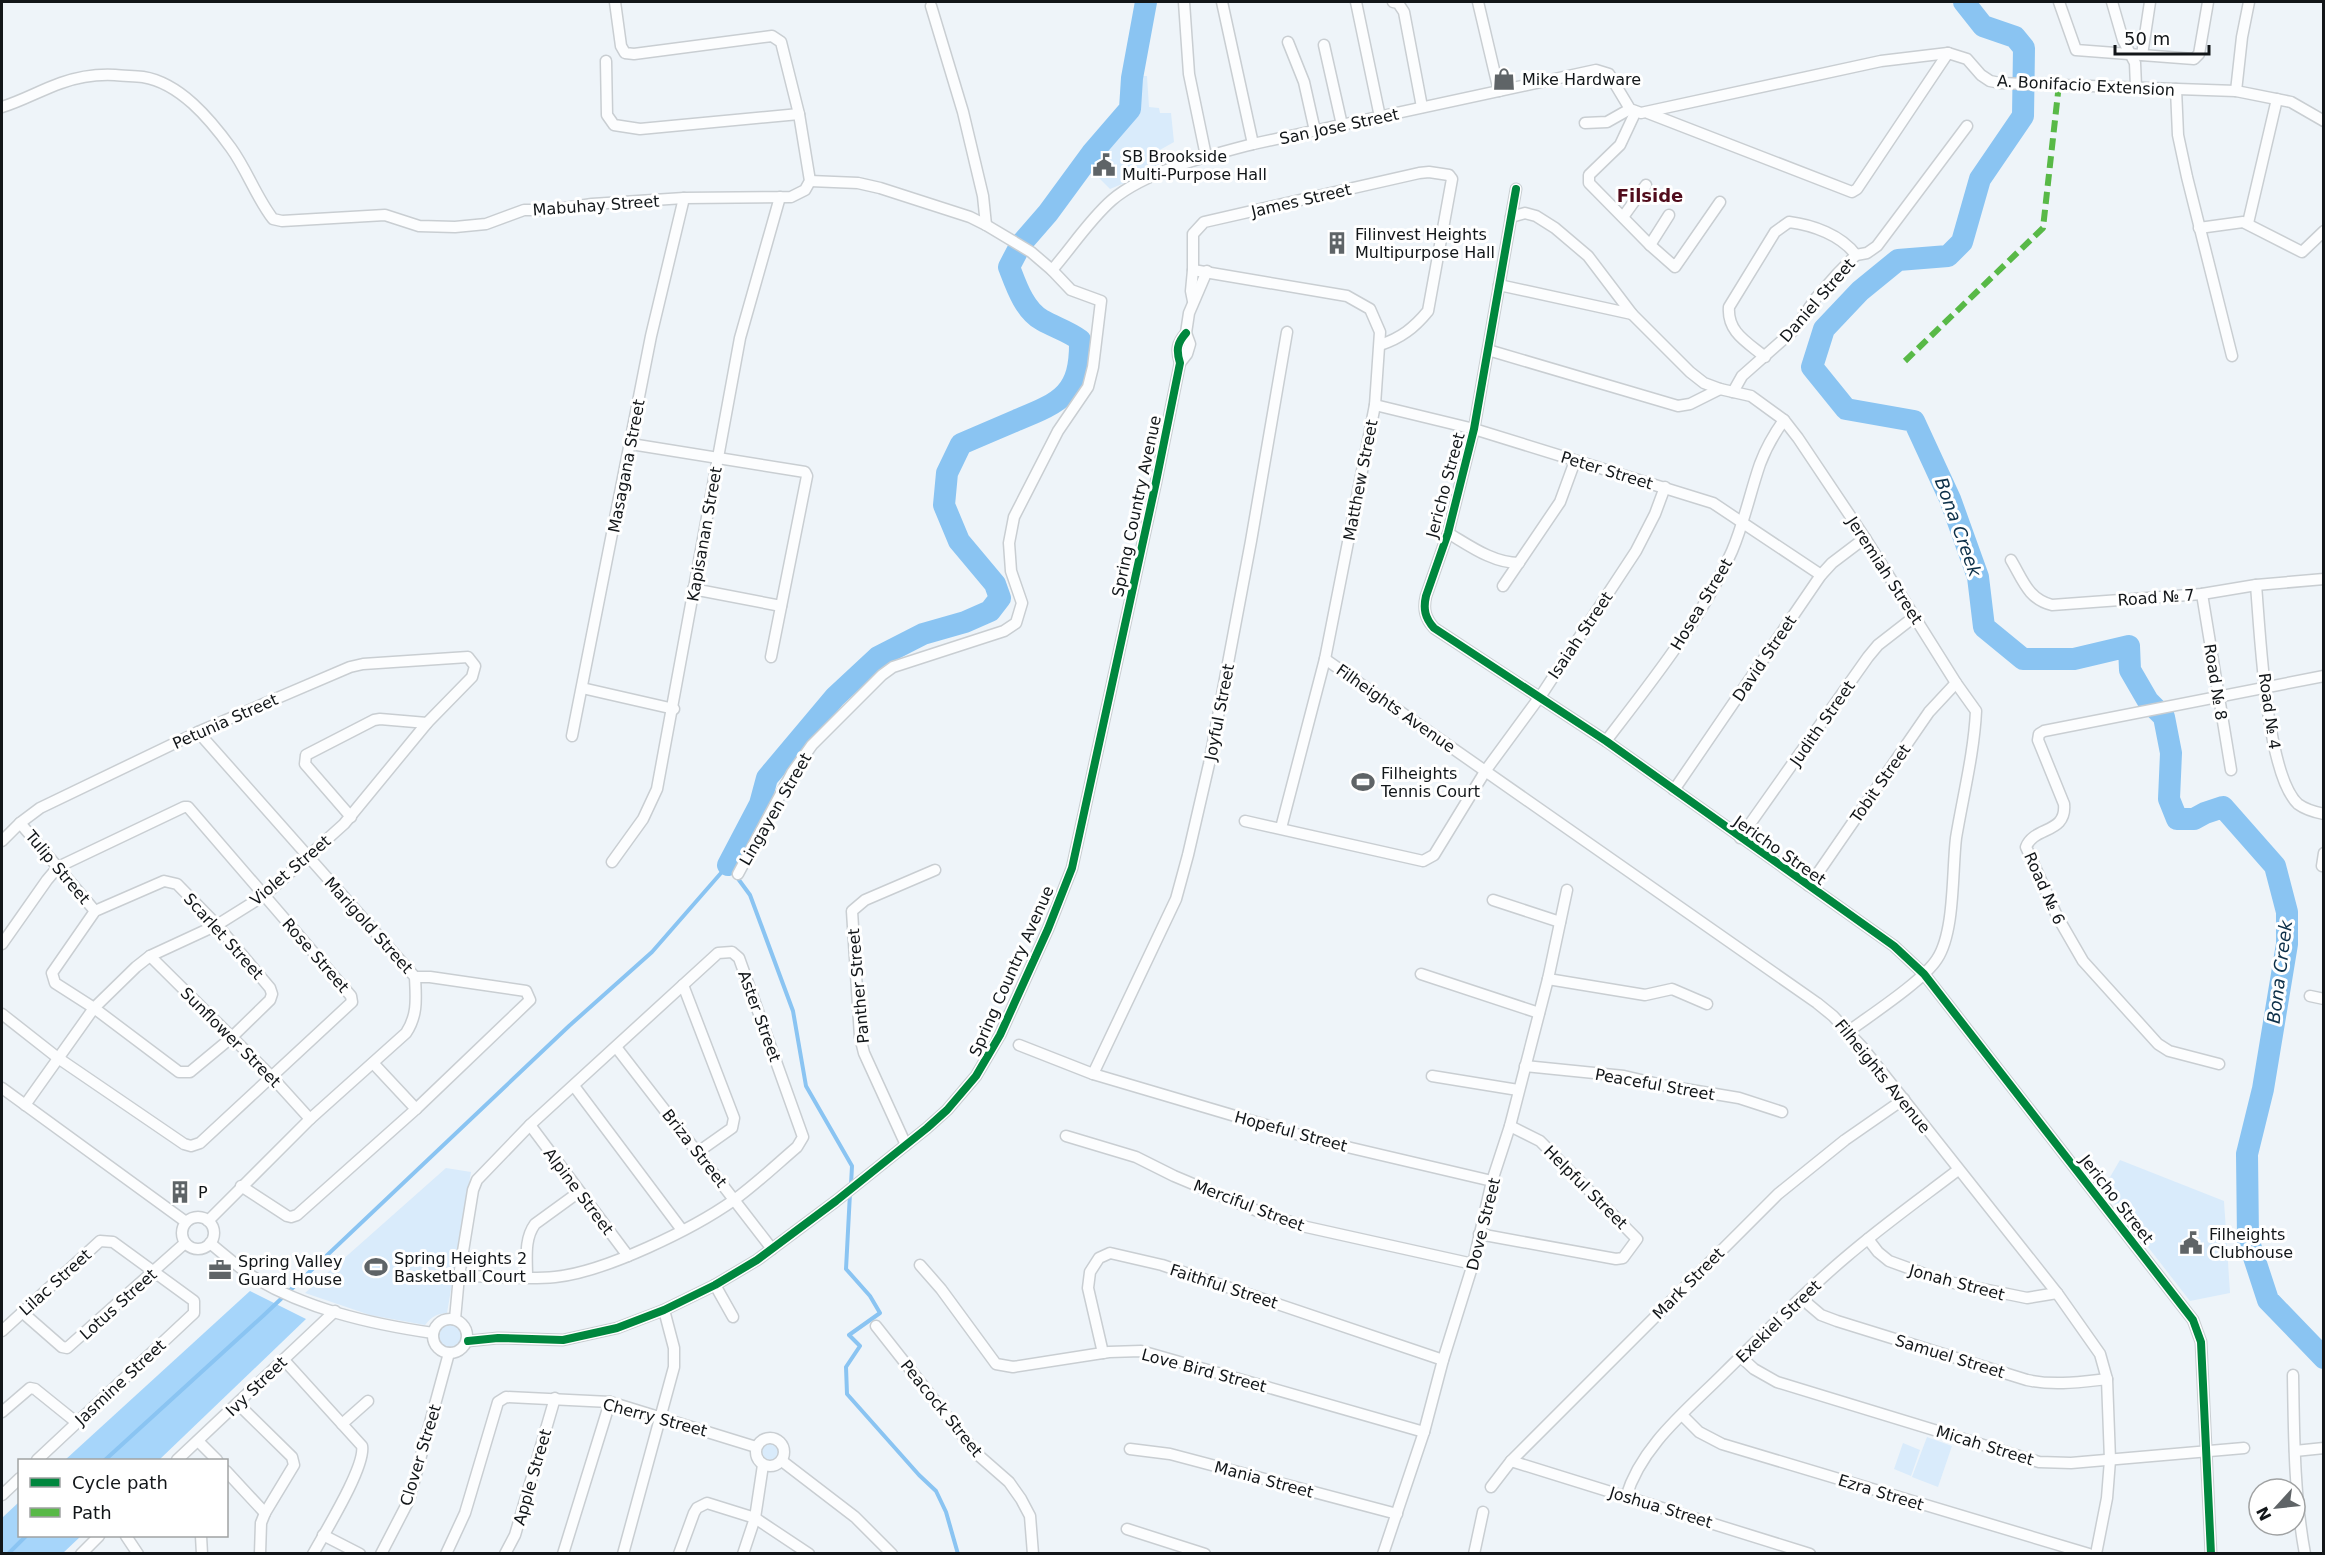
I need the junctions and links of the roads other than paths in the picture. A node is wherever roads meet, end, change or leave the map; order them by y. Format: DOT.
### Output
graph roads {
  1 [pos="615,2"];
  2 [pos="1184,2"];
  3 [pos="1222,2"];
  4 [pos="1356,2"];
  5 [pos="1394,2"];
  6 [pos="1478,2"];
  7 [pos="2059,2"];
  8 [pos="2112,2"];
  9 [pos="2150,2"];
  10 [pos="2208,2"];
  11 [pos="2249,2"];
  12 [pos="931,6"];
  13 [pos="1288,42"];
  14 [pos="1324,45"];
  15 [pos="1948,52"];
  16 [pos="2130,54"];
  17 [pos="2142,55"];
  18 [pos="606,61"];
  19 [pos="2136,87"];
  20 [pos="2176,89"];
  21 [pos="1499,91"];
  22 [pos="2236,91"];
  23 [pos="2277,99"];
  24 [pos="2,107"];
  25 [pos="1422,107"];
  26 [pos="1633,111"];
  27 [pos="1648,113"];
  28 [pos="800,114"];
  29 [pos="1380,117"];
  30 [pos="2324,121"];
  31 [pos="1585,123"];
  32 [pos="1342,125"];
  33 [pos="1967,126"];
  34 [pos="1315,131"];
  35 [pos="1253,144"];
  36 [pos="1206,156"];
  37 [pos="810,181"];
  38 [pos="1646,185"];
  39 [pos="1516,189"];
  40 [pos="780,197"];
  41 [pos="684,198"];
  42 [pos="1720,202"];
  43 [pos="1669,215"];
  44 [pos="1511,217"];
  45 [pos="1623,217"];
  46 [pos="2248,223"];
  47 [pos="986,225"];
  48 [pos="2199,228"];
  49 [pos="2324,231"];
  50 [pos="1650,245"];
  51 [pos="1856,255"];
  52 [pos="1052,270"];
  53 [pos="1193,270"];
  54 [pos="1207,271"];
  55 [pos="1499,285"];
  56 [pos="1193,301"];
  57 [pos="1632,314"];
  58 [pos="1287,332"];
  59 [pos="1380,345"];
  60 [pos="1488,350"];
  61 [pos="2232,356"];
  62 [pos="1765,357"];
  63 [pos="1720,389"];
  64 [pos="1733,392"];
  65 [pos="1376,405"];
  66 [pos="1784,420"];
  67 [pos="1474,429"];
  68 [pos="631,444"];
  69 [pos="718,457"];
  70 [pos="1575,461"];
  71 [pos="1665,487"];
  72 [pos="1742,522"];
  73 [pos="1448,533"];
  74 [pos="1865,538"];
  75 [pos="2011,560"];
  76 [pos="1519,563"];
  77 [pos="1821,575"];
  78 [pos="2324,579"];
  79 [pos="2256,585"];
  80 [pos="1503,586"];
  81 [pos="693,589"];
  82 [pos="2202,594"];
  83 [pos="781,606"];
  84 [pos="1914,617"];
  85 [pos="468,657"];
  86 [pos="771,657"];
  87 [pos="1325,659"];
  88 [pos="2324,676"];
  89 [pos="1956,683"];
  90 [pos="2266,687"];
  91 [pos="582,688"];
  92 [pos="1540,696"];
  93 [pos="2218,696"];
  94 [pos="674,709"];
  95 [pos="427,723"];
  96 [pos="198,732"];
  97 [pos="572,736"];
  98 [pos="1606,741"];
  99 [pos="1486,770"];
  100 [pos="2231,770"];
  101 [pos="1674,790"];
  102 [pos="2324,814"];
  103 [pos="351,817"];
  104 [pos="1245,821"];
  105 [pos="20,823"];
  106 [pos="1281,828"];
  107 [pos="1740,838"];
  108 [pos="2,841"];
  109 [pos="2324,853"];
  110 [pos="309,857"];
  111 [pos="612,862"];
  112 [pos="2322,866"];
  113 [pos="58,867"];
  114 [pos="936,870"];
  115 [pos="738,874"];
  116 [pos="1809,886"];
  117 [pos="1567,890"];
  118 [pos="265,895"];
  119 [pos="1493,900"];
  120 [pos="95,911"];
  121 [pos="1560,922"];
  122 [pos="217,925"];
  123 [pos="2,944"];
  124 [pos="150,956"];
  125 [pos="1421,974"];
  126 [pos="1924,974"];
  127 [pos="416,977"];
  128 [pos="1548,979"];
  129 [pos="683,985"];
  130 [pos="2310,996"];
  131 [pos="2324,999"];
  132 [pos="1707,1004"];
  133 [pos="94,1008"];
  134 [pos="1539,1013"];
  135 [pos="2,1014"];
  136 [pos="1849,1032"];
  137 [pos="231,1038"];
  138 [pos="1019,1045"];
  139 [pos="616,1047"];
  140 [pos="58,1058"];
  141 [pos="373,1063"];
  142 [pos="2219,1064"];
  143 [pos="1525,1066"];
  144 [pos="1093,1074"];
  145 [pos="272,1076"];
  146 [pos="1432,1076"];
  147 [pos="574,1086"];
  148 [pos="2,1088"];
  149 [pos="1518,1090"];
  150 [pos="1904,1099"];
  151 [pos="25,1105"];
  152 [pos="416,1109"];
  153 [pos="1782,1113"];
  154 [pos="310,1119"];
  155 [pos="530,1125"];
  156 [pos="1510,1126"];
  157 [pos="1066,1136"];
  158 [pos="906,1145"];
  159 [pos="698,1152"];
  160 [pos="1958,1170"];
  161 [pos="1492,1181"];
  162 [pos="241,1186"];
  163 [pos="579,1192"];
  164 [pos="735,1199"];
  165 [pos="208,1221"];
  166 [pos="186,1222"];
  167 [pos="682,1230"];
  168 [pos="1479,1234"];
  169 [pos="1868,1239"];
  170 [pos="185,1243"];
  171 [pos="210,1243"];
  172 [pos="772,1250"];
  173 [pos="628,1256"];
  174 [pos="1473,1264"];
  175 [pos="920,1265"];
  176 [pos="154,1272"];
  177 [pos="459,1276"];
  178 [pos="526,1277"];
  179 [pos="715,1285"];
  180 [pos="2056,1293"];
  181 [pos="1801,1298"];
  182 [pos="664,1310"];
  183 [pos="335,1311"];
  184 [pos="22,1312"];
  185 [pos="733,1317"];
  186 [pos="455,1319"];
  187 [pos="876,1326"];
  188 [pos="2,1331"];
  189 [pos="433,1333"];
  190 [pos="468,1341"];
  191 [pos="449,1353"];
  192 [pos="1103,1353"];
  193 [pos="1741,1357"];
  194 [pos="284,1360"];
  195 [pos="1443,1360"];
  196 [pos="2293,1375"];
  197 [pos="2107,1379"];
  198 [pos="555,1398"];
  199 [pos="368,1401"];
  200 [pos="610,1402"];
  201 [pos="238,1404"];
  202 [pos="2,1412"];
  203 [pos="1682,1415"];
  204 [pos="661,1417"];
  205 [pos="76,1422"];
  206 [pos="342,1424"];
  207 [pos="1424,1432"];
  208 [pos="198,1441"];
  209 [pos="756,1447"];
  210 [pos="2244,1448"];
  211 [pos="2324,1448"];
  212 [pos="1130,1449"];
  213 [pos="2207,1451"];
  214 [pos="2295,1451"];
  215 [pos="39,1459"];
  216 [pos="179,1459"];
  217 [pos="214,1459"];
  218 [pos="2110,1460"];
  219 [pos="782,1461"];
  220 [pos="1511,1461"];
  221 [pos="763,1465"];
  222 [pos="228,1473"];
  223 [pos="18,1480"];
  224 [pos="1491,1487"];
  225 [pos="2,1495"];
  226 [pos="1626,1497"];
  227 [pos="1484,1512"];
  228 [pos="265,1513"];
  229 [pos="1396,1514"];
  230 [pos="754,1518"];
  231 [pos="1127,1530"];
  232 [pos="323,1534"];
  233 [pos="98,1537"];
  234 [pos="127,1537"];
  235 [pos="201,1537"];
  236 [pos="805,1552"];
  237 [pos="81,1554"];
  238 [pos="138,1554"];
  239 [pos="202,1554"];
  240 [pos="260,1554"];
  241 [pos="313,1554"];
  242 [pos="360,1554"];
  243 [pos="381,1554"];
  244 [pos="446,1554"];
  245 [pos="505,1554"];
  246 [pos="563,1554"];
  247 [pos="623,1554"];
  248 [pos="679,1554"];
  249 [pos="743,1554"];
  250 [pos="892,1554"];
  251 [pos="1033,1554"];
  252 [pos="1205,1554"];
  253 [pos="1383,1554"];
  254 [pos="1474,1554"];
  255 [pos="1810,1554"];
  256 [pos="2089,1554"];
  257 [pos="2096,1554"];
  258 [pos="2211,1554"];
  259 [pos="2305,1554"];
  1 -- 28 [label="street"];
  2 -- 36 [label="street"];
  3 -- 35 [label="street"];
  4 -- 29 [label="street"];
  5 -- 25 [label="street"];
  6 -- 21 [label="street"];
  7 -- 16 [label="street"];
  8 -- 16 [label="street"];
  9 -- 17 [label="street"];
  10 -- 17 [label="street"];
  11 -- 22 [label="street"];
  12 -- 47 [label="street"];
  13 -- 34 [label="street"];
  14 -- 32 [label="street"];
  15 -- 19 [label="street, A. Bonifacio Extension"];
  15 -- 27 [label="street"];
  15 -- 27 [label="street"];
  16 -- 17 [label="street"];
  16 -- 19 [label="street"];
  18 -- 28 [label="street"];
  19 -- 20 [label="street, A. Bonifacio Extension"];
  20 -- 22 [label="street, A. Bonifacio Extension"];
  20 -- 48 [label="street"];
  21 -- 25 [label="street, San Jose Street"];
  21 -- 26 [label="street, San Jose Street"];
  22 -- 23 [label="street, A. Bonifacio Extension"];
  23 -- 30 [label="street, A. Bonifacio Extension"];
  23 -- 46 [label="street"];
  24 -- 41 [label="street, Mabuhay Street"];
  25 -- 29 [label="street, San Jose Street"];
  26 -- 27 [label="street"];
  26 -- 31 [label="street"];
  26 -- 45 [label="street"];
  28 -- 37 [label="street"];
  29 -- 32 [label="street, San Jose Street"];
  32 -- 34 [label="street, San Jose Street"];
  33 -- 51 [label="street, Daniel Street"];
  34 -- 35 [label="street, San Jose Street"];
  35 -- 36 [label="street, San Jose Street"];
  36 -- 52 [label="street, San Jose Street"];
  37 -- 40 [label="street, Mabuhay Street"];
  37 -- 47 [label="street"];
  38 -- 45 [label="street"];
  39 -- 44 [label="street, Jericho Street"];
  40 -- 41 [label="street, Mabuhay Street"];
  40 -- 69 [label="street, Kapisanan Street"];
  41 -- 68 [label="street, Masagana Street"];
  42 -- 50 [label="street"];
  43 -- 50 [label="street"];
  44 -- 55 [label="street, Jericho Street"];
  44 -- 57 [label="street, Jeremiah Street"];
  45 -- 50 [label="street"];
  46 -- 48 [label="street"];
  46 -- 49 [label="street"];
  47 -- 52 [label="street"];
  48 -- 61 [label="street"];
  51 -- 62 [label="street, Daniel Street"];
  51 -- 62 [label="street"];
  52 -- 115 [label="street, Lingayen Street"];
  53 -- 54 [label="street, Matthew Street"];
  53 -- 56 [label="street, Spring Country Avenue"];
  53 -- 59 [label="street, James Street"];
  54 -- 56 [label="street, Spring Country Avenue"];
  54 -- 59 [label="street, Matthew Street"];
  55 -- 57 [label="street"];
  55 -- 60 [label="street, Jericho Street"];
  56 -- 158 [label="street, Spring Country Avenue"];
  57 -- 63 [label="street, Jeremiah Street"];
  58 -- 144 [label="street, Joyful Street"];
  59 -- 65 [label="street, Matthew Street"];
  60 -- 63 [label="street"];
  60 -- 67 [label="street, Jericho Street"];
  62 -- 64 [label="street, Daniel Street"];
  63 -- 64 [label="street, Jeremiah Street"];
  64 -- 66 [label="street, Jeremiah Street"];
  65 -- 67 [label="street, Peter Street"];
  65 -- 87 [label="street, Matthew Street"];
  66 -- 72 [label="street, Hosea Street"];
  66 -- 74 [label="street, Jeremiah Street"];
  67 -- 70 [label="street, Peter Street"];
  67 -- 73 [label="street, Jericho Street"];
  68 -- 69 [label="street"];
  68 -- 91 [label="street, Masagana Street"];
  69 -- 81 [label="street, Kapisanan Street"];
  69 -- 83 [label="street"];
  70 -- 71 [label="street, Peter Street"];
  70 -- 76 [label="street"];
  71 -- 72 [label="street, Peter Street"];
  71 -- 92 [label="street, Isaiah Street"];
  72 -- 77 [label="street, Peter Street"];
  72 -- 98 [label="street, Hosea Street"];
  73 -- 76 [label="street"];
  73 -- 92 [label="street, Jericho Street"];
  74 -- 77 [label="street, David Street"];
  74 -- 84 [label="street, Jeremiah Street"];
  75 -- 82 [label="street, Road № 7"];
  76 -- 80 [label="street"];
  77 -- 101 [label="street, David Street"];
  78 -- 79 [label="street, Road № 7"];
  79 -- 82 [label="street, Road № 7"];
  79 -- 90 [label="street, Road № 4"];
  81 -- 83 [label="street"];
  81 -- 94 [label="street, Kapisanan Street"];
  82 -- 93 [label="street, Road № 8"];
  83 -- 86 [label="street"];
  84 -- 89 [label="street, Jeremiah Street"];
  84 -- 107 [label="street, Judith Street"];
  85 -- 95 [label="street, Violet Street"];
  85 -- 96 [label="street, Petunia Street"];
  87 -- 99 [label="street, Filheights Avenue"];
  87 -- 106 [label="street, Matthew Street"];
  88 -- 90 [label="street, Road № 6"];
  89 -- 116 [label="street, Tobit Street"];
  89 -- 126 [label="street, Jeremiah Street"];
  90 -- 93 [label="street, Road № 6"];
  90 -- 102 [label="street, Road № 4"];
  91 -- 94 [label="street"];
  91 -- 97 [label="street, Masagana Street"];
  92 -- 98 [label="street, Jericho Street"];
  92 -- 99 [label="street, Isaiah Street"];
  93 -- 100 [label="street, Road № 8"];
  93 -- 142 [label="street, Road № 6"];
  94 -- 111 [label="street, Kapisanan Street"];
  95 -- 103 [label="street, Violet Street"];
  95 -- 103 [label="street"];
  96 -- 105 [label="street, Petunia Street"];
  96 -- 110 [label="street, Marigold Street"];
  98 -- 101 [label="street, Jericho Street"];
  99 -- 106 [label="street, Isaiah Street"];
  99 -- 136 [label="street, Filheights Avenue"];
  101 -- 107 [label="street, Jericho Street"];
  103 -- 110 [label="street, Violet Street"];
  104 -- 106 [label="street, Isaiah Street"];
  105 -- 108 [label="street, Petunia Street"];
  105 -- 113 [label="street, Tulip Street"];
  107 -- 116 [label="street, Jericho Street"];
  109 -- 112 [label="street"];
  110 -- 118 [label="street, Violet Street"];
  110 -- 127 [label="street, Marigold Street"];
  113 -- 118 [label="street, Rose Street"];
  113 -- 120 [label="street, Tulip Street"];
  113 -- 123 [label="street, Rose Street"];
  114 -- 158 [label="street, Panther Street"];
  116 -- 126 [label="street, Jericho Street"];
  117 -- 121 [label="street, Dove Street"];
  118 -- 122 [label="street, Violet Street"];
  118 -- 145 [label="street, Rose Street"];
  119 -- 121 [label="street"];
  120 -- 122 [label="street, Scarlet Street"];
  120 -- 133 [label="street, Scarlet Street"];
  121 -- 128 [label="street, Dove Street"];
  122 -- 124 [label="street, Violet Street"];
  122 -- 137 [label="street, Scarlet Street"];
  124 -- 133 [label="street, Violet Street"];
  124 -- 137 [label="street, Sunflower Street"];
  125 -- 134 [label="street"];
  126 -- 136 [label="street, Jeremiah Street"];
  126 -- 213 [label="street, Jericho Street"];
  127 -- 141 [label="street, Marigold Street"];
  127 -- 152 [label="street"];
  128 -- 132 [label="street"];
  128 -- 134 [label="street, Dove Street"];
  129 -- 139 [label="street, Aster Street"];
  129 -- 159 [label="street"];
  129 -- 164 [label="street, Aster Street"];
  130 -- 131 [label="street"];
  133 -- 137 [label="street, Scarlet Street"];
  133 -- 140 [label="street, Violet Street"];
  134 -- 143 [label="street, Dove Street"];
  135 -- 140 [label="street, Rose Street"];
  136 -- 150 [label="street, Filheights Avenue"];
  137 -- 145 [label="street, Sunflower Street"];
  138 -- 144 [label="street, Hopeful Street"];
  139 -- 147 [label="street, Aster Street"];
  139 -- 159 [label="street, Briza Street"];
  140 -- 145 [label="street, Rose Street"];
  140 -- 151 [label="street, Violet Street"];
  141 -- 152 [label="street"];
  141 -- 154 [label="street, Marigold Street"];
  143 -- 149 [label="street, Dove Street"];
  143 -- 153 [label="street, Peaceful Street"];
  144 -- 161 [label="street, Hopeful Street"];
  145 -- 154 [label="street, Sunflower Street"];
  146 -- 149 [label="street"];
  147 -- 155 [label="street, Aster Street"];
  147 -- 167 [label="street"];
  148 -- 151 [label="street"];
  149 -- 156 [label="street, Dove Street"];
  150 -- 160 [label="street, Filheights Avenue"];
  150 -- 220 [label="street, Mark Street"];
  151 -- 166 [label="street"];
  152 -- 162 [label="street"];
  154 -- 162 [label="street, Marigold Street"];
  155 -- 163 [label="street, Alpine Street"];
  155 -- 177 [label="street, Aster Street"];
  156 -- 161 [label="street, Dove Street"];
  156 -- 168 [label="street, Helpful Street"];
  157 -- 174 [label="street, Merciful Street"];
  158 -- 172 [label="street, Spring Country Avenue"];
  159 -- 164 [label="street, Briza Street"];
  160 -- 169 [label="street, Exekiel Street"];
  160 -- 180 [label="street, Filheights Avenue"];
  161 -- 168 [label="street, Dove Street"];
  162 -- 165 [label="street, Marigold Street"];
  163 -- 173 [label="street, Alpine Street"];
  163 -- 178 [label="street"];
  164 -- 167 [label="street, Aster Street"];
  164 -- 172 [label="street, Briza Street"];
  165 -- 166 [label="street"];
  165 -- 171 [label="street"];
  166 -- 170 [label="street"];
  167 -- 173 [label="street, Aster Street"];
  168 -- 174 [label="street, Dove Street"];
  169 -- 180 [label="street, Jonah Street"];
  169 -- 181 [label="street, Exekiel Street"];
  170 -- 171 [label="street"];
  170 -- 176 [label="street, Lotus Street"];
  171 -- 183 [label="street"];
  172 -- 179 [label="street, Spring Country Avenue"];
  173 -- 178 [label="street, Aster Street"];
  174 -- 195 [label="street, Dove Street"];
  175 -- 192 [label="street, Love Bird Street"];
  176 -- 184 [label="street, Lilac Street"];
  176 -- 184 [label="street, Lotus Street"];
  176 -- 205 [label="street, Jasmine Street"];
  177 -- 178 [label="street, Aster Street"];
  177 -- 186 [label="street, Aster Street"];
  179 -- 182 [label="street, Spring Country Avenue"];
  179 -- 185 [label="street"];
  180 -- 197 [label="street, Filheights Avenue"];
  181 -- 193 [label="street, Exekiel Street"];
  181 -- 197 [label="street, Samuel Street"];
  182 -- 190 [label="street, Spring Country Avenue"];
  182 -- 204 [label="street"];
  183 -- 189 [label="street"];
  183 -- 194 [label="street, Ivy Street"];
  184 -- 188 [label="street, Lilac Street"];
  186 -- 189 [label="street"];
  186 -- 190 [label="street"];
  187 -- 251 [label="street, Peacock Street"];
  189 -- 191 [label="street"];
  190 -- 191 [label="street"];
  191 -- 243 [label="street, Clover Street"];
  192 -- 195 [label="street, Faithful Street"];
  192 -- 207 [label="street, Love Bird Street"];
  193 -- 203 [label="street, Exekiel Street"];
  193 -- 218 [label="street, Micah Street"];
  194 -- 201 [label="street, Ivy Street"];
  194 -- 206 [label="street"];
  195 -- 207 [label="street, Dove Street"];
  196 -- 214 [label="street"];
  197 -- 218 [label="street, Filheights Avenue"];
  198 -- 200 [label="street, Cherry Street"];
  198 -- 244 [label="street, Cherry Street"];
  198 -- 245 [label="street, Apple Street"];
  199 -- 206 [label="street"];
  200 -- 204 [label="street, Cherry Street"];
  200 -- 246 [label="street"];
  201 -- 208 [label="street, Ivy Street"];
  201 -- 228 [label="street"];
  202 -- 205 [label="street"];
  203 -- 226 [label="street, Exekiel Street"];
  203 -- 256 [label="street, Ezra Street"];
  204 -- 209 [label="street, Cherry Street"];
  204 -- 247 [label="street"];
  205 -- 215 [label="street, Jasmine Street"];
  206 -- 232 [label="street"];
  207 -- 229 [label="street, Dove Street"];
  208 -- 216 [label="street, Ivy Street"];
  208 -- 217 [label="street"];
  209 -- 219 [label="street"];
  209 -- 221 [label="street"];
  210 -- 213 [label="street, Micah Street"];
  211 -- 214 [label="street"];
  212 -- 229 [label="street, Mania Street"];
  213 -- 218 [label="street, Micah Street"];
  213 -- 258 [label="street, Jericho Street"];
  214 -- 259 [label="street"];
  218 -- 257 [label="street, Filheights Avenue"];
  219 -- 221 [label="street"];
  219 -- 250 [label="street"];
  220 -- 224 [label="street, Mark Street"];
  220 -- 226 [label="street, Joshua Street"];
  221 -- 230 [label="street"];
  222 -- 228 [label="street"];
  223 -- 225 [label="street"];
  226 -- 255 [label="street, Joshua Street"];
  227 -- 254 [label="street"];
  228 -- 240 [label="street"];
  229 -- 253 [label="street, Dove Street"];
  230 -- 236 [label="street"];
  230 -- 248 [label="street"];
  230 -- 249 [label="street"];
  231 -- 252 [label="street"];
  232 -- 241 [label="street"];
  232 -- 242 [label="street"];
  233 -- 237 [label="street"];
  234 -- 238 [label="street"];
  235 -- 239 [label="street"];
}
